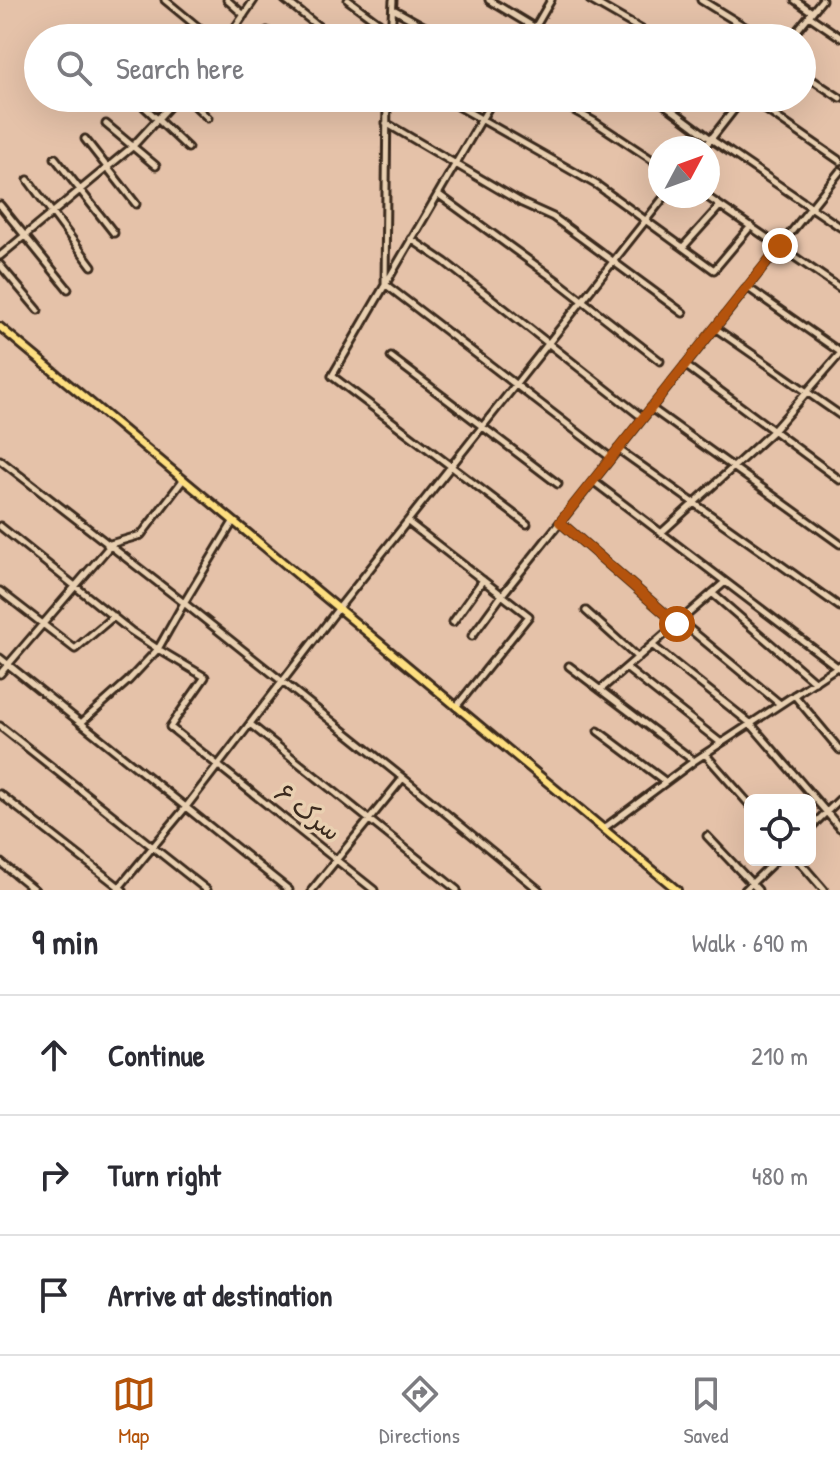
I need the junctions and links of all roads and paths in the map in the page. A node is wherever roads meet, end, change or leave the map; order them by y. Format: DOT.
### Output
graph roads {
  1 [pos="165,0"];
  2 [pos="227,0"];
  3 [pos="254,0"];
  4 [pos="285,0"];
  5 [pos="348,0"];
  6 [pos="393,0"];
  7 [pos="489,0"];
  8 [pos="551,0"];
  9 [pos="590,0"];
  10 [pos="795,0"];
  11 [pos="822,0"];
  12 [pos="704,1"];
  13 [pos="393,9"];
  14 [pos="811,14"];
  15 [pos="244,15"];
  16 [pos="378,22"];
  17 [pos="194,24"];
  18 [pos="238,24"];
  19 [pos="316,24"];
  20 [pos="392,24"];
  21 [pos="420,24"];
  22 [pos="531,24"];
  23 [pos="536,24"];
  24 [pos="632,24"];
  25 [pos="741,24"];
  26 [pos="803,24"];
  27 [pos="840,37"];
  28 [pos="816,82"];
  29 [pos="840,98"];
  30 [pos="150,112"];
  31 [pos="164,112"];
  32 [pos="202,112"];
  33 [pos="386,112"];
  34 [pos="471,112"];
  35 [pos="486,112"];
  36 [pos="577,112"];
  37 [pos="675,112"];
  38 [pos="734,112"];
  39 [pos="767,112"];
  40 [pos="208,118"];
  41 [pos="482,118"];
  42 [pos="158,119"];
  43 [pos="385,122"];
  44 [pos="106,124"];
  45 [pos="707,136"];
  46 [pos="714,136"];
  47 [pos="85,139"];
  48 [pos="720,145"];
  49 [pos="132,147"];
  50 [pos="188,148"];
  51 [pos="648,157"];
  52 [pos="55,158"];
  53 [pos="840,161"];
  54 [pos="455,165"];
  55 [pos="156,166"];
  56 [pos="108,168"];
  57 [pos="840,171"];
  58 [pos="28,180"];
  59 [pos="81,190"];
  60 [pos="438,194"];
  61 [pos="136,204"];
  62 [pos="0,205"];
  63 [pos="720,206"];
  64 [pos="656,208"];
  65 [pos="718,208"];
  66 [pos="812,208"];
  67 [pos="53,213"];
  68 [pos="646,220"];
  69 [pos="751,226"];
  70 [pos="840,227"];
  71 [pos="114,233"];
  72 [pos="25,236"];
  73 [pos="411,239"];
  74 [pos="780,246"];
  75 [pos="683,247"];
  76 [pos="0,256"];
  77 [pos="614,260"];
  78 [pos="0,265"];
  79 [pos="92,266"];
  80 [pos="385,284"];
  81 [pos="747,287"];
  82 [pos="840,288"];
  83 [pos="68,289"];
  84 [pos="582,301"];
  85 [pos="38,310"];
  86 [pos="683,313"];
  87 [pos="0,327"];
  88 [pos="715,328"];
  89 [pos="549,342"];
  90 [pos="840,353"];
  91 [pos="391,357"];
  92 [pos="660,361"];
  93 [pos="685,365"];
  94 [pos="517,383"];
  95 [pos="807,392"];
  96 [pos="651,408"];
  97 [pos="840,415"];
  98 [pos="643,418"];
  99 [pos="483,426"];
  100 [pos="773,431"];
  101 [pos="618,449"];
  102 [pos="611,458"];
  103 [pos="0,460"];
  104 [pos="451,466"];
  105 [pos="735,468"];
  106 [pos="183,480"];
  107 [pos="840,480"];
  108 [pos="593,481"];
  109 [pos="558,484"];
  110 [pos="694,503"];
  111 [pos="233,522"];
  112 [pos="408,522"];
  113 [pos="560,522"];
  114 [pos="527,524"];
  115 [pos="0,526"];
  116 [pos="661,533"];
  117 [pos="840,544"];
  118 [pos="107,546"];
  119 [pos="483,580"];
  120 [pos="725,582"];
  121 [pos="76,586"];
  122 [pos="0,591"];
  123 [pos="712,593"];
  124 [pos="502,595"];
  125 [pos="184,603"];
  126 [pos="840,607"];
  127 [pos="338,609"];
  128 [pos="586,611"];
  129 [pos="114,616"];
  130 [pos="453,622"];
  131 [pos="678,622"];
  132 [pos="42,624"];
  133 [pos="472,636"];
  134 [pos="652,645"];
  135 [pos="158,649"];
  136 [pos="0,658"];
  137 [pos="638,658"];
  138 [pos="8,664"];
  139 [pos="569,666"];
  140 [pos="839,667"];
  141 [pos="626,668"];
  142 [pos="0,674"];
  143 [pos="815,682"];
  144 [pos="281,683"];
  145 [pos="600,690"];
  146 [pos="794,695"];
  147 [pos="780,704"];
  148 [pos="456,707"];
  149 [pos="81,723"];
  150 [pos="750,723"];
  151 [pos="250,724"];
  152 [pos="0,726"];
  153 [pos="598,731"];
  154 [pos="721,743"];
  155 [pos="840,750"];
  156 [pos="705,754"];
  157 [pos="694,761"];
  158 [pos="217,766"];
  159 [pos="403,778"];
  160 [pos="666,782"];
  161 [pos="0,794"];
  162 [pos="744,798"];
  163 [pos="840,799"];
  164 [pos="186,807"];
  165 [pos="826,812"];
  166 [pos="370,819"];
  167 [pos="816,822"];
  168 [pos="840,828"];
  169 [pos="603,829"];
  170 [pos="707,836"];
  171 [pos="154,847"];
  172 [pos="336,859"];
  173 [pos="0,862"];
  174 [pos="770,866"];
  175 [pos="803,866"];
  176 [pos="752,883"];
  177 [pos="120,889"];
  178 [pos="35,890"];
  179 [pos="207,890"];
  180 [pos="289,890"];
  181 [pos="312,890"];
  182 [pos="374,890"];
  183 [pos="457,890"];
  184 [pos="539,890"];
  185 [pos="675,890"];
  186 [pos="745,890"];
  187 [pos="758,890"];
  188 [pos="824,890"];
  1 -- 17 [label="street"];
  2 -- 15 [label="street"];
  3 -- 15 [label="street"];
  4 -- 19 [label="street"];
  5 -- 16 [label="street"];
  6 -- 13 [label="street"];
  7 -- 22 [label="street"];
  8 -- 23 [label="street"];
  9 -- 24 [label="street"];
  10 -- 14 [label="street"];
  11 -- 14 [label="street"];
  12 -- 25 [label="street"];
  13 -- 20 [label="street"];
  13 -- 21 [label="street"];
  14 -- 26 [label="street"];
  14 -- 27 [label="street"];
  15 -- 18 [label="street"];
  28 -- 29 [label="street"];
  30 -- 42 [label="street"];
  31 -- 42 [label="street"];
  32 -- 40 [label="street"];
  33 -- 43 [label="street"];
  34 -- 41 [label="street"];
  35 -- 41 [label="street"];
  36 -- 51 [label="street"];
  37 -- 45 [label="street"];
  38 -- 46 [label="street"];
  39 -- 53 [label="street"];
  41 -- 54 [label="street"];
  41 -- 68 [label="street"];
  42 -- 49 [label="street"];
  42 -- 50 [label="street"];
  43 -- 54 [label="street"];
  43 -- 80 [label="street"];
  44 -- 49 [label="street"];
  47 -- 56 [label="street"];
  48 -- 66 [label="street"];
  49 -- 55 [label="street"];
  49 -- 56 [label="street"];
  52 -- 59 [label="street"];
  54 -- 60 [label="street"];
  54 -- 77 [label="street"];
  56 -- 59 [label="street"];
  56 -- 61 [label="street"];
  57 -- 66 [label="street"];
  58 -- 67 [label="street"];
  59 -- 67 [label="street"];
  59 -- 71 [label="street"];
  60 -- 73 [label="street"];
  60 -- 84 [label="street"];
  62 -- 72 [label="street"];
  63 -- 69 [label="street"];
  64 -- 68 [label="street"];
  65 -- 75 [label="street"];
  66 -- 70 [label="street"];
  66 -- 74 [label="street"];
  67 -- 72 [label="street"];
  67 -- 79 [label="street"];
  68 -- 75 [label="street"];
  68 -- 77 [label="street"];
  69 -- 74 [label="street"];
  69 -- 75 [label="street"];
  72 -- 76 [label="street"];
  72 -- 83 [label="street"];
  73 -- 80 [label="street"];
  73 -- 89 [label="street"];
  74 -- 81 [label="street"];
  74 -- 82 [label="street"];
  77 -- 84 [label="street"];
  77 -- 86 [label="street"];
  78 -- 85 [label="street"];
  80 -- 94 [label="street"];
  80 -- 104 [label="street"];
  81 -- 88 [label="street"];
  81 -- 90 [label="street"];
  84 -- 89 [label="street"];
  84 -- 92 [label="street"];
  87 -- 106 [label="main road"];
  88 -- 93 [label="street"];
  88 -- 95 [label="street"];
  89 -- 94 [label="street"];
  89 -- 98 [label="street"];
  90 -- 95 [label="street"];
  91 -- 99 [label="street"];
  93 -- 96 [label="street"];
  93 -- 100 [label="street"];
  94 -- 99 [label="street"];
  94 -- 102 [label="street"];
  95 -- 97 [label="street"];
  95 -- 100 [label="street"];
  96 -- 98 [label="street"];
  96 -- 105 [label="street"];
  98 -- 101 [label="street"];
  99 -- 104 [label="street"];
  99 -- 109 [label="street"];
  100 -- 105 [label="street"];
  100 -- 107 [label="street"];
  101 -- 102 [label="street"];
  101 -- 110 [label="street"];
  102 -- 108 [label="street"];
  103 -- 118 [label="street"];
  104 -- 112 [label="street"];
  104 -- 114 [label="street"];
  105 -- 110 [label="street"];
  105 -- 117 [label="street"];
  106 -- 111 [label="main road"];
  106 -- 118 [label="street"];
  108 -- 113 [label="street"];
  108 -- 116 [label="street"];
  110 -- 116 [label="street"];
  110 -- 126 [label="street"];
  111 -- 125 [label="street"];
  111 -- 127 [label="main road"];
  112 -- 119 [label="street"];
  112 -- 127 [label="street"];
  113 -- 124 [label="street"];
  113 -- 131 [label="street"];
  115 -- 121 [label="street"];
  116 -- 120 [label="street"];
  118 -- 121 [label="street"];
  118 -- 125 [label="street"];
  119 -- 124 [label="street"];
  119 -- 130 [label="street"];
  120 -- 123 [label="street"];
  120 -- 140 [label="street"];
  121 -- 129 [label="street"];
  121 -- 132 [label="street"];
  122 -- 132 [label="street"];
  123 -- 131 [label="street"];
  123 -- 143 [label="street"];
  124 -- 133 [label="street"];
  124 -- 148 [label="street"];
  125 -- 135 [label="street"];
  125 -- 144 [label="street"];
  127 -- 144 [label="street"];
  127 -- 148 [label="main road"];
  128 -- 137 [label="street"];
  129 -- 132 [label="street"];
  129 -- 135 [label="street"];
  131 -- 134 [label="street"];
  131 -- 147 [label="street"];
  132 -- 138 [label="street"];
  134 -- 137 [label="street"];
  134 -- 150 [label="street"];
  135 -- 149 [label="street"];
  135 -- 158 [label="street, سرک ۶"];
  136 -- 138 [label="street"];
  137 -- 141 [label="street"];
  138 -- 142 [label="street"];
  138 -- 149 [label="street"];
  139 -- 145 [label="street"];
  140 -- 143 [label="street"];
  141 -- 145 [label="street"];
  141 -- 154 [label="street"];
  143 -- 146 [label="street"];
  144 -- 151 [label="street"];
  144 -- 159 [label="street"];
  145 -- 157 [label="street"];
  146 -- 147 [label="street"];
  146 -- 155 [label="street"];
  147 -- 150 [label="street"];
  148 -- 169 [label="main road"];
  149 -- 164 [label="street"];
  150 -- 154 [label="street"];
  150 -- 165 [label="street"];
  151 -- 158 [label="street"];
  151 -- 166 [label="street"];
  152 -- 171 [label="street"];
  153 -- 160 [label="street"];
  154 -- 156 [label="street"];
  156 -- 157 [label="street"];
  156 -- 162 [label="street"];
  157 -- 160 [label="street"];
  158 -- 164 [label="street"];
  158 -- 172 [label="street, سرک ۶"];
  159 -- 166 [label="street"];
  159 -- 184 [label="street"];
  160 -- 169 [label="street"];
  161 -- 177 [label="street"];
  163 -- 165 [label="street"];
  164 -- 171 [label="street"];
  164 -- 180 [label="street"];
  165 -- 167 [label="street"];
  165 -- 168 [label="street"];
  166 -- 172 [label="street"];
  166 -- 183 [label="street"];
  169 -- 185 [label="main road"];
  170 -- 176 [label="street"];
  171 -- 177 [label="street"];
  171 -- 179 [label="street"];
  172 -- 181 [label="street"];
  172 -- 182 [label="street, سرک ۶"];
  173 -- 178 [label="street"];
  174 -- 176 [label="street"];
  175 -- 188 [label="street"];
  176 -- 186 [label="street"];
  176 -- 187 [label="street"];
}
